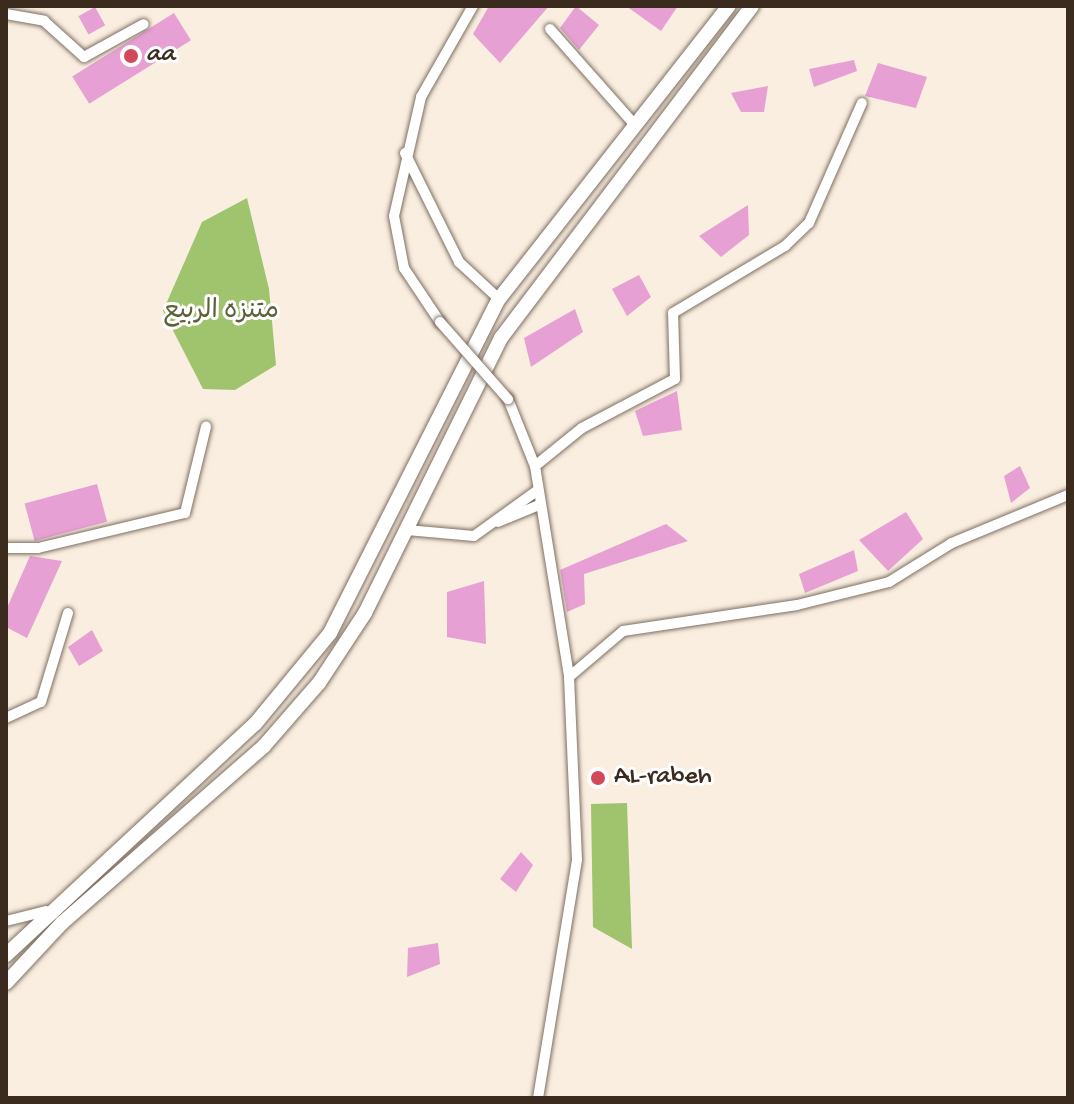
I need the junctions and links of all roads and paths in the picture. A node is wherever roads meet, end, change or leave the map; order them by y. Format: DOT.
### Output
graph roads {
  1 [pos="473,6"];
  2 [pos="729,6"];
  3 [pos="752,6"];
  4 [pos="6,14"];
  5 [pos="144,24"];
  6 [pos="550,29"];
  7 [pos="862,103"];
  8 [pos="634,124"];
  9 [pos="405,151"];
  10 [pos="499,299"];
  11 [pos="206,427"];
  12 [pos="535,466"];
  13 [pos="538,490"];
  14 [pos="1068,495"];
  15 [pos="539,505"];
  16 [pos="498,522"];
  17 [pos="407,530"];
  18 [pos="6,548"];
  19 [pos="68,613"];
  20 [pos="569,677"];
  21 [pos="6,718"];
  22 [pos="222,752"];
  23 [pos="238,769"];
  24 [pos="46,911"];
  25 [pos="6,921"];
  26 [pos="6,955"];
  27 [pos="6,983"];
  28 [pos="538,1098"];
  1 -- 9 [label="street"];
  2 -- 8 [label="main road"];
  3 -- 17 [label="main road"];
  4 -- 5 [label="street"];
  6 -- 8 [label="street"];
  7 -- 12 [label="street"];
  8 -- 10 [label="main road"];
  9 -- 10 [label="street"];
  9 -- 12 [label="street, bridge"];
  10 -- 22 [label="main road"];
  11 -- 18 [label="street"];
  12 -- 13 [label="street"];
  13 -- 15 [label="street"];
  13 -- 16 [label="street"];
  14 -- 20 [label="street"];
  15 -- 16 [label="street"];
  15 -- 20 [label="street"];
  16 -- 17 [label="street"];
  17 -- 23 [label="main road"];
  19 -- 21 [label="street"];
  20 -- 28 [label="street"];
  22 -- 23 [label="main road"];
  22 -- 24 [label="main road"];
  23 -- 27 [label="main road"];
  24 -- 25 [label="street"];
  24 -- 26 [label="main road"];
}
